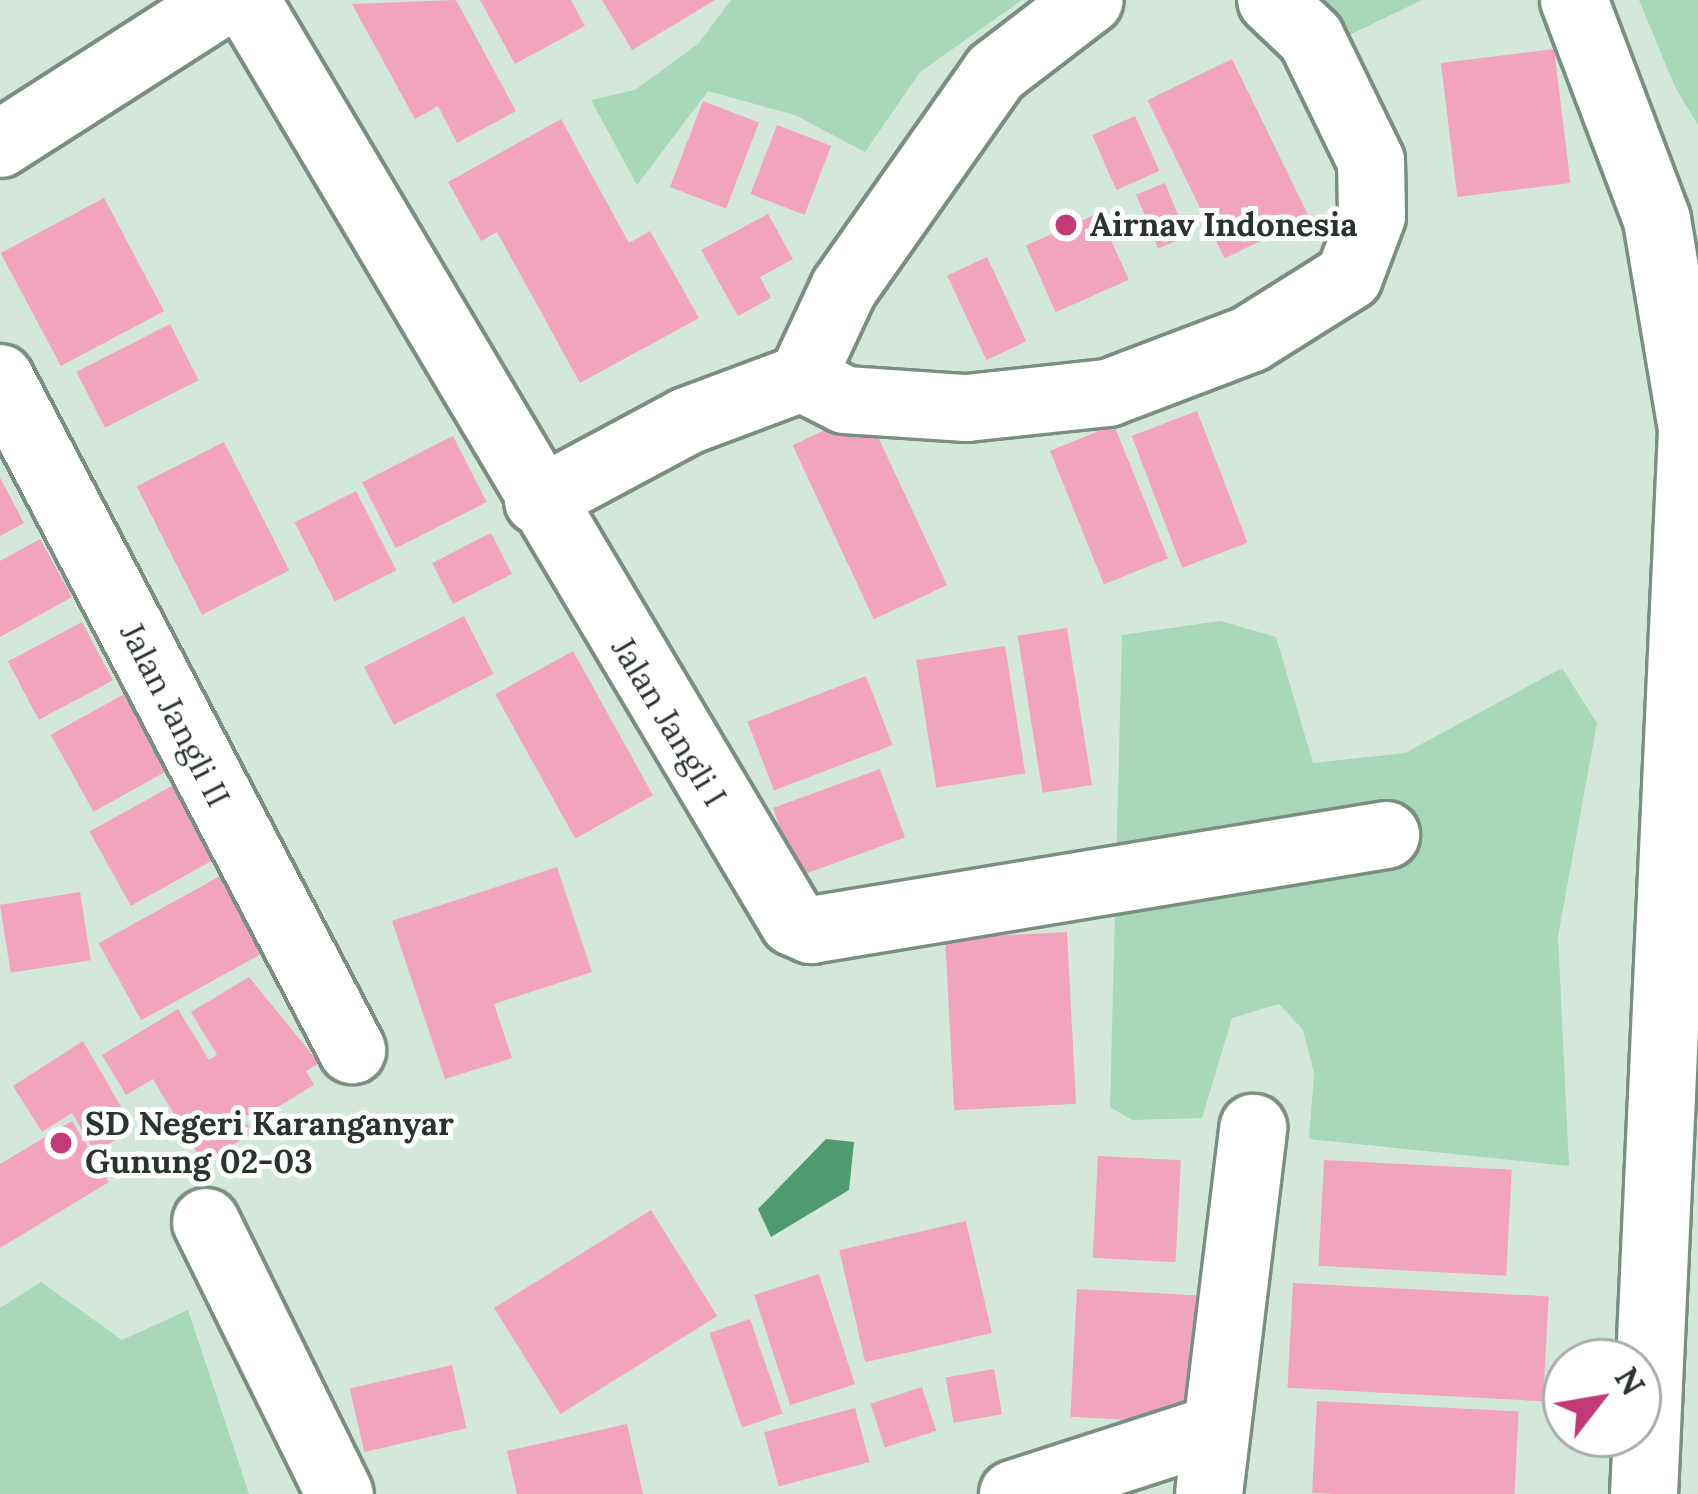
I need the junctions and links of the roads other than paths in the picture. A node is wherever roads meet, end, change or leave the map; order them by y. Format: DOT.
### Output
graph roads {
  1 [pos="225,0"];
  2 [pos="246,0"];
  3 [pos="1090,0"];
  4 [pos="1271,0"];
  5 [pos="1574,0"];
  6 [pos="0,144"];
  7 [pos="0,378"];
  8 [pos="802,378"];
  9 [pos="538,501"];
  10 [pos="1694,507"];
  11 [pos="1386,835"];
  12 [pos="352,1051"];
  13 [pos="1252,1127"];
  14 [pos="206,1222"];
  15 [pos="1210,1462"];
  16 [pos="340,1494"];
  17 [pos="1013,1494"];
  18 [pos="1644,1494"];
  1 -- 6 [label="street"];
  2 -- 9 [label="street, Jalan Jangli I"];
  3 -- 8 [label="street"];
  4 -- 8 [label="street"];
  5 -- 10 [label="street"];
  7 -- 12 [label="street, Jalan Jangli II"];
  8 -- 9 [label="street"];
  9 -- 11 [label="street, Jalan Jangli I"];
  10 -- 18 [label="street"];
  13 -- 15 [label="street"];
  14 -- 16 [label="street"];
  15 -- 17 [label="street"];
}
